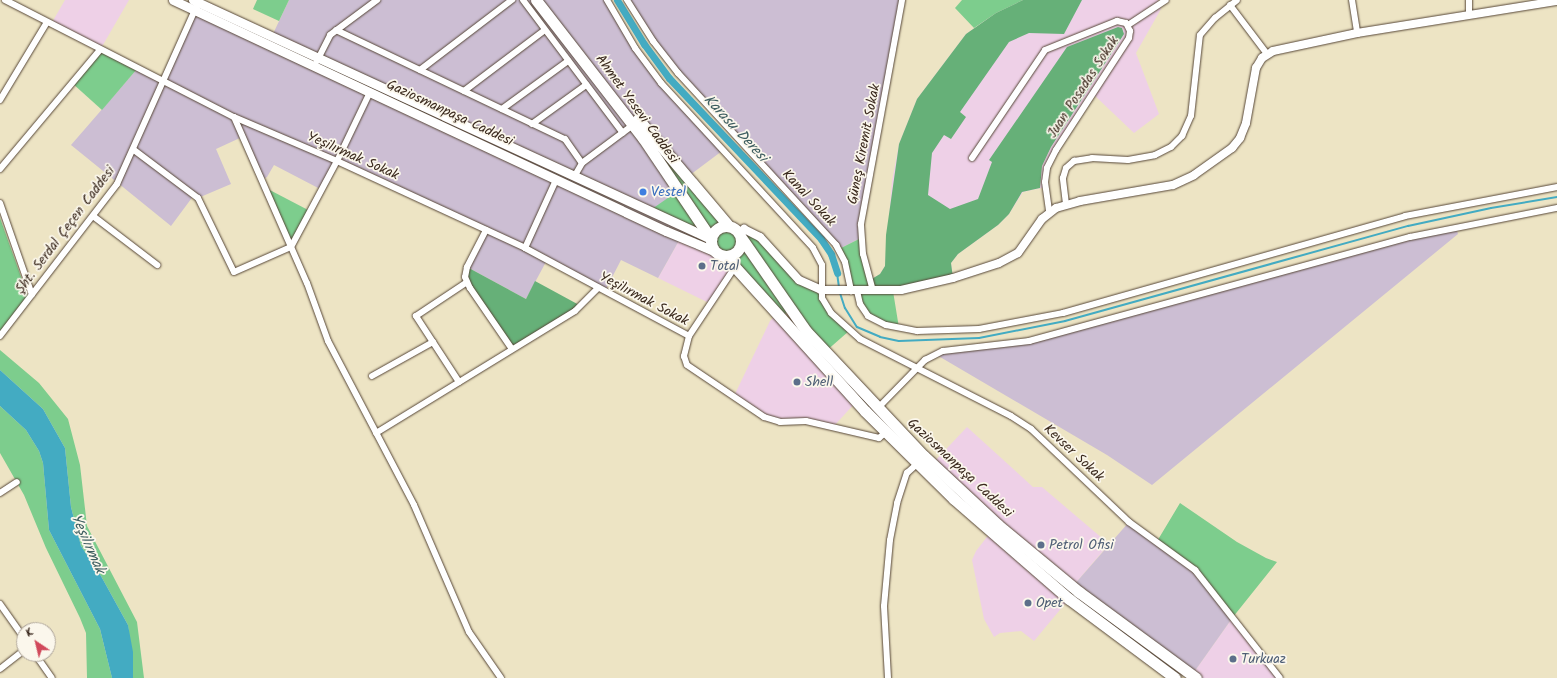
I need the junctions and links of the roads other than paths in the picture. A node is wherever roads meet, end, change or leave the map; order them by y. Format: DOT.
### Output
graph roads {
  1 [pos="5,0"];
  2 [pos="173,0"];
  3 [pos="377,0"];
  4 [pos="512,0"];
  5 [pos="523,0"];
  6 [pos="536,0"];
  7 [pos="545,0"];
  8 [pos="607,0"];
  9 [pos="627,0"];
  10 [pos="902,0"];
  11 [pos="1166,0"];
  12 [pos="1237,0"];
  13 [pos="1352,0"];
  14 [pos="1468,0"];
  15 [pos="1557,1"];
  16 [pos="198,3"];
  17 [pos="1230,5"];
  18 [pos="1469,15"];
  19 [pos="47,22"];
  20 [pos="1128,25"];
  21 [pos="336,30"];
  22 [pos="545,30"];
  23 [pos="1357,33"];
  24 [pos="100,50"];
  25 [pos="1267,54"];
  26 [pos="568,61"];
  27 [pos="317,62"];
  28 [pos="420,70"];
  29 [pos="164,83"];
  30 [pos="586,85"];
  31 [pos="464,91"];
  32 [pos="370,92"];
  33 [pos="0,100"];
  34 [pos="502,109"];
  35 [pos="234,118"];
  36 [pos="532,124"];
  37 [pos="633,125"];
  38 [pos="623,133"];
  39 [pos="134,150"];
  40 [pos="972,158"];
  41 [pos="337,161"];
  42 [pos="582,163"];
  43 [pos="0,168"];
  44 [pos="574,177"];
  45 [pos="556,180"];
  46 [pos="1557,186"];
  47 [pos="0,203"];
  48 [pos="1066,204"];
  49 [pos="1557,208"];
  50 [pos="1049,212"];
  51 [pos="93,216"];
  52 [pos="728,225"];
  53 [pos="486,230"];
  54 [pos="741,236"];
  55 [pos="711,239"];
  56 [pos="291,247"];
  57 [pos="525,248"];
  58 [pos="714,251"];
  59 [pos="725,256"];
  60 [pos="157,265"];
  61 [pos="736,267"];
  62 [pos="467,282"];
  63 [pos="598,288"];
  64 [pos="821,290"];
  65 [pos="851,291"];
  66 [pos="873,291"];
  67 [pos="32,294"];
  68 [pos="0,336"];
  69 [pos="689,336"];
  70 [pos="433,342"];
  71 [pos="512,349"];
  72 [pos="917,368"];
  73 [pos="372,376"];
  74 [pos="459,382"];
  75 [pos="877,408"];
  76 [pos="885,432"];
  77 [pos="376,433"];
  78 [pos="917,464"];
  79 [pos="17,482"];
  80 [pos="0,493"];
  81 [pos="0,604"];
  82 [pos="16,627"];
  83 [pos="16,656"];
  84 [pos="41,662"];
  85 [pos="0,669"];
  86 [pos="52,678"];
  87 [pos="501,678"];
  88 [pos="888,678"];
  89 [pos="1175,678"];
  90 [pos="1196,678"];
  91 [pos="1280,678"];
  1 -- 19 [label="street, Yeşilırmak Sokak"];
  2 -- 16 [label="main road, Gaziosmanpaşa Caddesi"];
  3 -- 21 [label="street"];
  4 -- 28 [label="street"];
  5 -- 22 [label="street"];
  6 -- 37 [label="highway, Ahmet Yesevi Caddesi"];
  7 -- 52 [label="highway, Ahmet Yesevi Caddesi"];
  8 -- 64 [label="street"];
  9 -- 65 [label="street, Kanal Sokak"];
  10 -- 66 [label="street, Güneş Kiremit Sokak"];
  11 -- 20 [label="street"];
  12 -- 17 [label="street"];
  13 -- 23 [label="street"];
  14 -- 18 [label="street"];
  15 -- 18 [label="street"];
  16 -- 27 [label="main road, Gaziosmanpaşa Caddesi"];
  16 -- 29 [label="street, Şht. Serdal Çeçen Caddesi"];
  17 -- 25 [label="street"];
  17 -- 48 [label="street"];
  18 -- 23 [label="street"];
  19 -- 24 [label="street, Yeşilırmak Sokak"];
  19 -- 33 [label="street"];
  20 -- 40 [label="street, Juan Posadas Sokak"];
  20 -- 50 [label="street, Juan Posadas Sokak"];
  21 -- 27 [label="street"];
  21 -- 28 [label="street"];
  22 -- 26 [label="street"];
  22 -- 31 [label="street"];
  23 -- 25 [label="street"];
  24 -- 29 [label="street, Yeşilırmak Sokak"];
  24 -- 43 [label="street"];
  25 -- 48 [label="street"];
  26 -- 30 [label="street"];
  26 -- 34 [label="street"];
  27 -- 32 [label="main road, Gaziosmanpaşa Caddesi"];
  27 -- 44 [label="main road, Gaziosmanpaşa Caddesi"];
  28 -- 31 [label="street"];
  29 -- 35 [label="street, Yeşilırmak Sokak"];
  29 -- 39 [label="street, Şht. Serdal Çeçen Caddesi"];
  30 -- 36 [label="street"];
  30 -- 38 [label="street"];
  31 -- 34 [label="street"];
  32 -- 41 [label="street"];
  32 -- 45 [label="main road, Gaziosmanpaşa Caddesi"];
  34 -- 36 [label="street"];
  35 -- 41 [label="street, Yeşilırmak Sokak"];
  35 -- 56 [label="street"];
  36 -- 42 [label="street"];
  37 -- 38 [label="street"];
  37 -- 55 [label="highway, Ahmet Yesevi Caddesi"];
  38 -- 42 [label="street"];
  39 -- 51 [label="street, Şht. Serdal Çeçen Caddesi"];
  39 -- 56 [label="street"];
  41 -- 53 [label="street, Yeşilırmak Sokak"];
  41 -- 56 [label="street"];
  42 -- 44 [label="street"];
  44 -- 55 [label="main road, Gaziosmanpaşa Caddesi"];
  45 -- 57 [label="street"];
  45 -- 58 [label="main road, Gaziosmanpaşa Caddesi"];
  46 -- 65 [label="street, Kanal Sokak"];
  47 -- 67 [label="street"];
  48 -- 50 [label="street"];
  49 -- 72 [label="street"];
  50 -- 66 [label="street"];
  51 -- 60 [label="street"];
  51 -- 67 [label="street, Şht. Serdal Çeçen Caddesi"];
  52 -- 54 [label="highway, Gaziosmanpaşa Caddesi"];
  52 -- 55 [label="highway"];
  53 -- 57 [label="street, Yeşilırmak Sokak"];
  53 -- 62 [label="street"];
  54 -- 59 [label="highway"];
  54 -- 64 [label="street"];
  54 -- 75 [label="highway, Gaziosmanpaşa Caddesi"];
  55 -- 58 [label="highway"];
  56 -- 77 [label="street"];
  57 -- 63 [label="street, Yeşilırmak Sokak"];
  58 -- 59 [label="highway, Gaziosmanpaşa Caddesi"];
  59 -- 61 [label="highway, Gaziosmanpaşa Caddesi"];
  61 -- 69 [label="street, Yeşilırmak Sokak"];
  61 -- 76 [label="highway, Gaziosmanpaşa Caddesi"];
  62 -- 70 [label="street"];
  62 -- 71 [label="street"];
  63 -- 69 [label="street, Yeşilırmak Sokak"];
  63 -- 71 [label="street"];
  64 -- 65 [label="street"];
  64 -- 72 [label="street, Kevser Sokak"];
  65 -- 66 [label="street"];
  67 -- 68 [label="street, Şht. Serdal Çeçen Caddesi"];
  69 -- 76 [label="street, Yeşilırmak Sokak"];
  70 -- 73 [label="street"];
  70 -- 74 [label="street"];
  71 -- 74 [label="street"];
  72 -- 75 [label="street"];
  72 -- 91 [label="street, Kevser Sokak"];
  74 -- 77 [label="street"];
  75 -- 90 [label="highway, Gaziosmanpaşa Caddesi"];
  76 -- 78 [label="highway, Gaziosmanpaşa Caddesi"];
  77 -- 87 [label="street"];
  78 -- 88 [label="street"];
  78 -- 89 [label="highway, Gaziosmanpaşa Caddesi"];
  79 -- 80 [label="street"];
  81 -- 82 [label="street"];
  83 -- 85 [label="street"];
  84 -- 86 [label="street"];
}
